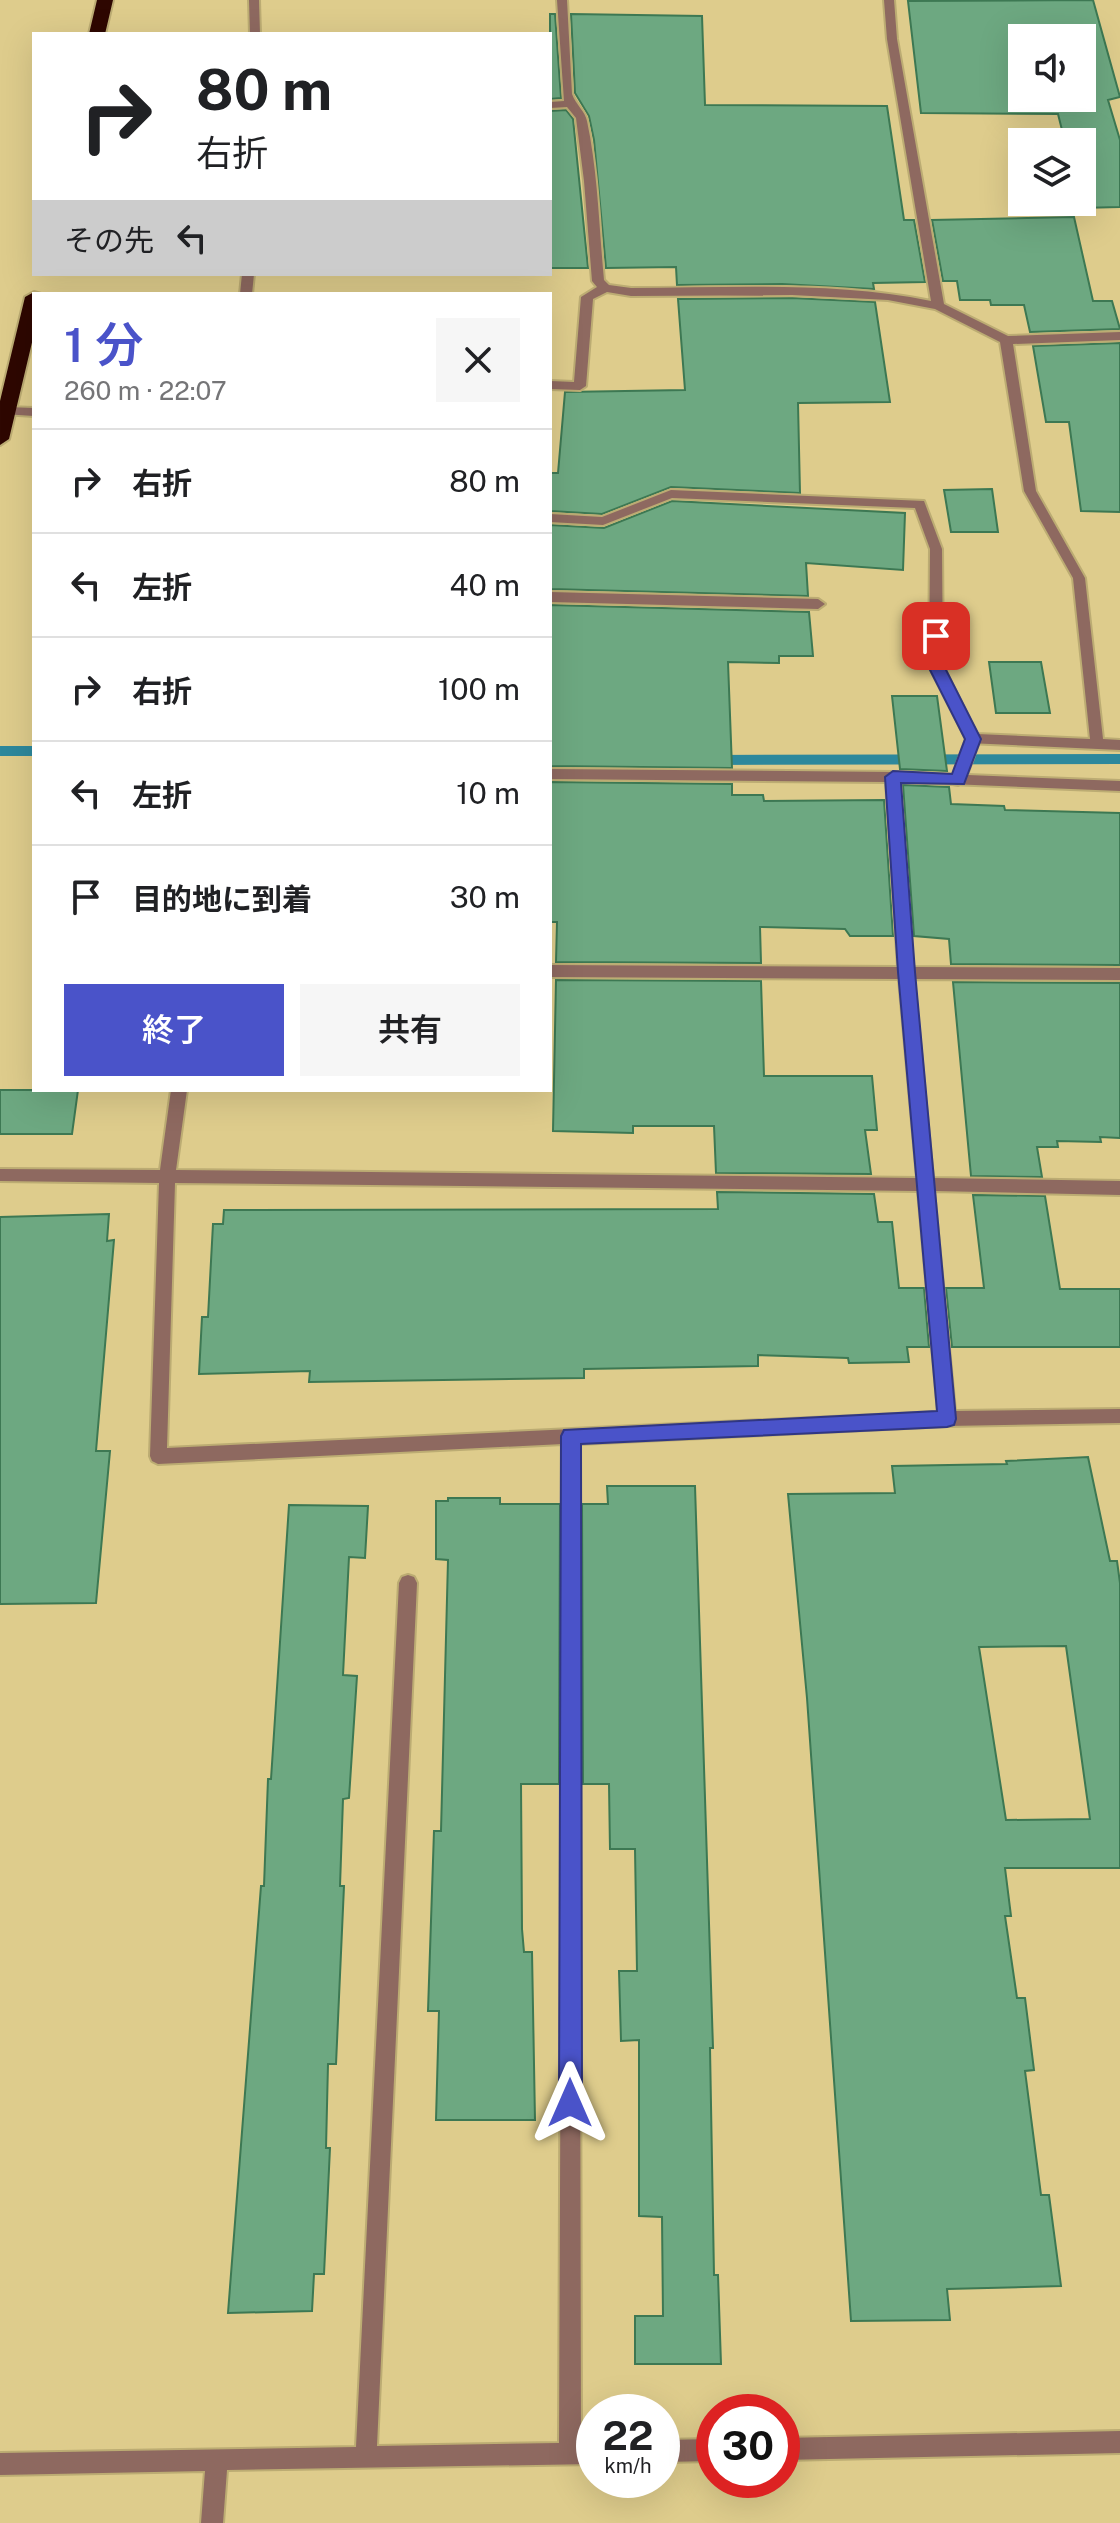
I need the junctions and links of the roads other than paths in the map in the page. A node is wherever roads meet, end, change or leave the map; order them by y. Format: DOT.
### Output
graph roads {
  1 [pos="105,0"];
  2 [pos="254,0"];
  3 [pos="562,0"];
  4 [pos="889,0"];
  5 [pos="97,32"];
  6 [pos="255,32"];
  7 [pos="570,104"];
  8 [pos="552,105"];
  9 [pos="605,288"];
  10 [pos="32,305"];
  11 [pos="938,306"];
  12 [pos="1120,336"];
  13 [pos="1006,340"];
  14 [pos="552,385"];
  15 [pos="7,411"];
  16 [pos="32,412"];
  17 [pos="0,439"];
  18 [pos="552,518"];
  19 [pos="552,597"];
  20 [pos="818,604"];
  21 [pos="973,739"];
  22 [pos="1097,744"];
  23 [pos="1120,745"];
  24 [pos="552,774"];
  25 [pos="893,777"];
  26 [pos="958,780"];
  27 [pos="1120,786"];
  28 [pos="552,971"];
  29 [pos="906,972"];
  30 [pos="1120,974"];
  31 [pos="179,1092"];
  32 [pos="0,1175"];
  33 [pos="167,1176"];
  34 [pos="927,1187"];
  35 [pos="1120,1188"];
  36 [pos="1120,1416"];
  37 [pos="947,1419"];
  38 [pos="571,1436"];
  39 [pos="408,1583"];
  40 [pos="1120,2442"];
  41 [pos="800,2449"];
  42 [pos="570,2453"];
  43 [pos="576,2453"];
  44 [pos="366,2457"];
  45 [pos="217,2460"];
  46 [pos="0,2464"];
  47 [pos="212,2523"];
  1 -- 5 [label="highway"];
  2 -- 6 [label="street"];
  3 -- 7 [label="street"];
  4 -- 11 [label="street"];
  7 -- 8 [label="street"];
  7 -- 9 [label="street"];
  9 -- 11 [label="street"];
  9 -- 14 [label="street"];
  10 -- 15 [label="highway"];
  11 -- 13 [label="street"];
  12 -- 13 [label="street"];
  13 -- 22 [label="street"];
  15 -- 16 [label="street"];
  15 -- 17 [label="highway"];
  18 -- 21 [label="street"];
  19 -- 20 [label="street"];
  21 -- 22 [label="street"];
  21 -- 26 [label="street"];
  22 -- 23 [label="street"];
  24 -- 25 [label="street"];
  25 -- 26 [label="street"];
  25 -- 29 [label="street"];
  26 -- 27 [label="street"];
  28 -- 29 [label="street"];
  29 -- 30 [label="street"];
  29 -- 34 [label="street"];
  31 -- 33 [label="street"];
  32 -- 33 [label="street"];
  33 -- 34 [label="street"];
  33 -- 38 [label="street"];
  34 -- 35 [label="street"];
  34 -- 37 [label="street"];
  36 -- 37 [label="street"];
  37 -- 38 [label="street"];
  38 -- 42 [label="street"];
  39 -- 44 [label="street"];
  40 -- 41 [label="street"];
  42 -- 43 [label="street"];
  42 -- 44 [label="street"];
  44 -- 45 [label="street"];
  45 -- 46 [label="street"];
  45 -- 47 [label="street"];
}
